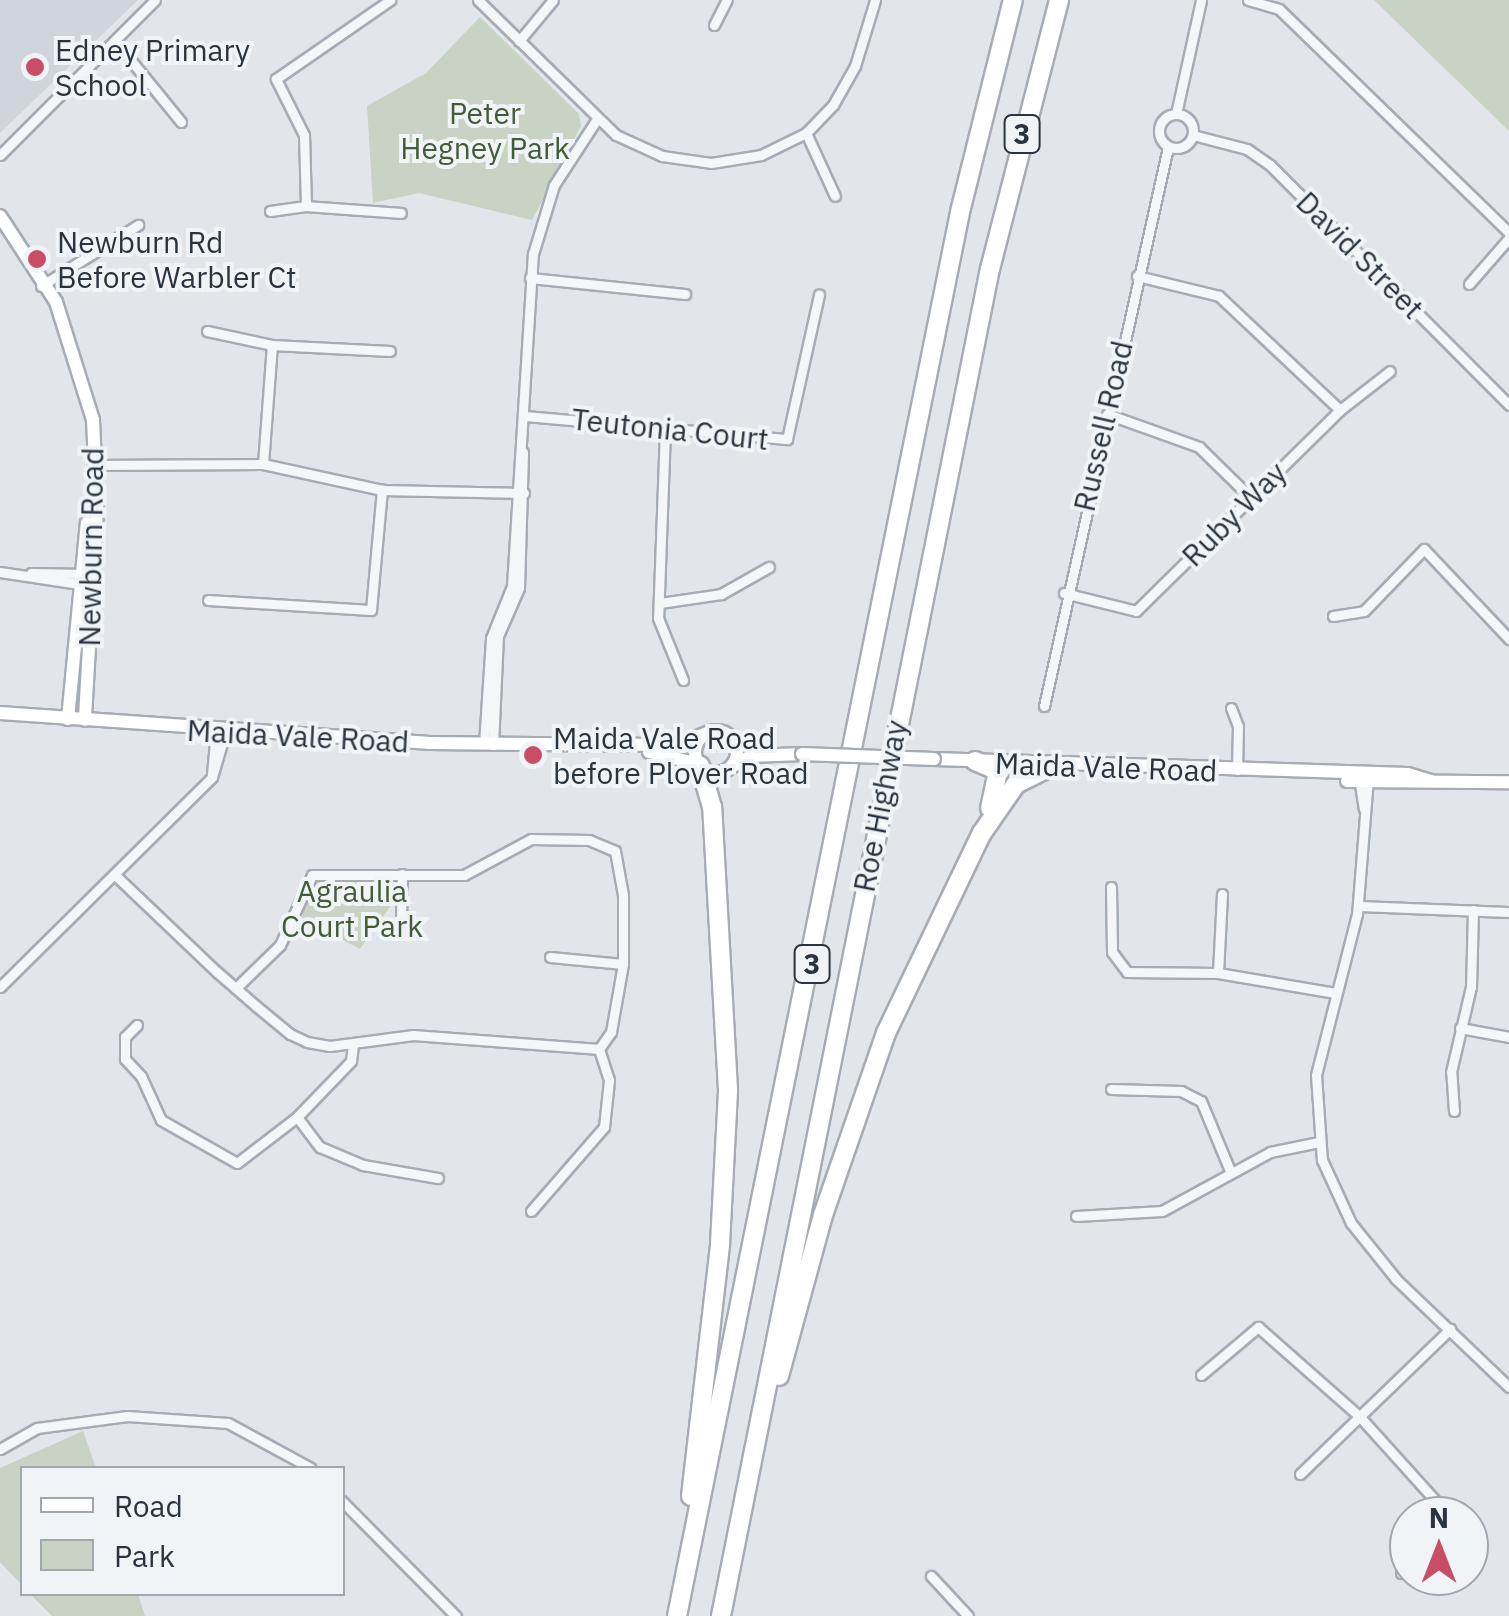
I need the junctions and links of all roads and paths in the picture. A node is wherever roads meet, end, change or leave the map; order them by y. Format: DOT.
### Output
graph roads {
  1 [pos="155,0"];
  2 [pos="390,0"];
  3 [pos="478,0"];
  4 [pos="553,0"];
  5 [pos="727,0"];
  6 [pos="874,0"];
  7 [pos="1011,0"];
  8 [pos="1059,0"];
  9 [pos="1067,0"];
  10 [pos="1201,0"];
  11 [pos="1248,0"];
  12 [pos="714,25"];
  13 [pos="518,41"];
  14 [pos="116,42"];
  15 [pos="1176,114"];
  16 [pos="597,119"];
  17 [pos="181,122"];
  18 [pos="806,133"];
  19 [pos="1193,135"];
  20 [pos="1168,147"];
  21 [pos="0,154"];
  22 [pos="834,196"];
  23 [pos="306,206"];
  24 [pos="270,211"];
  25 [pos="400,213"];
  26 [pos="0,216"];
  27 [pos="138,226"];
  28 [pos="0,230"];
  29 [pos="1509,235"];
  30 [pos="990,269"];
  31 [pos="1137,276"];
  32 [pos="530,278"];
  33 [pos="1469,284"];
  34 [pos="43,285"];
  35 [pos="684,294"];
  36 [pos="818,295"];
  37 [pos="207,331"];
  38 [pos="272,344"];
  39 [pos="390,351"];
  40 [pos="1390,371"];
  41 [pos="1509,405"];
  42 [pos="1340,410"];
  43 [pos="1106,414"];
  44 [pos="524,416"];
  45 [pos="665,430"];
  46 [pos="93,464"];
  47 [pos="263,464"];
  48 [pos="382,490"];
  49 [pos="520,493"];
  50 [pos="1250,497"];
  51 [pos="769,567"];
  52 [pos="0,572"];
  53 [pos="89,579"];
  54 [pos="1064,593"];
  55 [pos="208,600"];
  56 [pos="660,602"];
  57 [pos="1333,616"];
  58 [pos="1509,639"];
  59 [pos="684,680"];
  60 [pos="1044,706"];
  61 [pos="1231,708"];
  62 [pos="0,713"];
  63 [pos="68,719"];
  64 [pos="85,720"];
  65 [pos="220,732"];
  66 [pos="705,734"];
  67 [pos="726,734"];
  68 [pos="488,744"];
  69 [pos="597,747"];
  70 [pos="780,753"];
  71 [pos="975,762"];
  72 [pos="700,765"];
  73 [pos="1052,766"];
  74 [pos="728,768"];
  75 [pos="1237,773"];
  76 [pos="1363,777"];
  77 [pos="1509,782"];
  78 [pos="982,832"];
  79 [pos="402,874"];
  80 [pos="115,875"];
  81 [pos="1111,886"];
  82 [pos="1222,894"];
  83 [pos="1358,906"];
  84 [pos="1474,910"];
  85 [pos="1509,912"];
  86 [pos="401,918"];
  87 [pos="550,956"];
  88 [pos="623,964"];
  89 [pos="1218,973"];
  90 [pos="0,987"];
  91 [pos="236,988"];
  92 [pos="1335,993"];
  93 [pos="137,1024"];
  94 [pos="1460,1028"];
  95 [pos="1509,1037"];
  96 [pos="353,1044"];
  97 [pos="599,1049"];
  98 [pos="1111,1088"];
  99 [pos="1454,1110"];
  100 [pos="297,1117"];
  101 [pos="1319,1142"];
  102 [pos="1231,1173"];
  103 [pos="438,1178"];
  104 [pos="532,1211"];
  105 [pos="1076,1216"];
  106 [pos="1450,1329"];
  107 [pos="1200,1375"];
  108 [pos="1509,1387"];
  109 [pos="1360,1416"];
  110 [pos="0,1450"];
  111 [pos="752,1463"];
  112 [pos="307,1466"];
  113 [pos="1300,1474"];
  114 [pos="1431,1496"];
  115 [pos="345,1504"];
  116 [pos="931,1576"];
  117 [pos="677,1611"];
  118 [pos="456,1616"];
  119 [pos="722,1616"];
  120 [pos="968,1616"];
  1 -- 14 [label="street"];
  2 -- 23 [label="street"];
  3 -- 13 [label="street"];
  4 -- 13 [label="street"];
  5 -- 12 [label="street"];
  6 -- 18 [label="street"];
  7 -- 117 [label="highway, Roe Highway / 3"];
  8 -- 30 [label="highway, Roe Highway / 3"];
  9 -- 30 [label="highway"];
  10 -- 15 [label="street"];
  11 -- 29 [label="street"];
  13 -- 16 [label="street"];
  14 -- 17 [label="street"];
  14 -- 21 [label="street"];
  15 -- 19 [label="street"];
  15 -- 20 [label="street"];
  16 -- 18 [label="street"];
  16 -- 32 [label="street"];
  18 -- 22 [label="street"];
  19 -- 20 [label="street"];
  19 -- 41 [label="street, David Street"];
  20 -- 31 [label="street, Russell Road"];
  23 -- 24 [label="street"];
  23 -- 25 [label="street"];
  26 -- 34 [label="main road, Newburn Road"];
  27 -- 34 [label="street"];
  28 -- 34 [label="main road, Newburn Road"];
  29 -- 33 [label="street"];
  30 -- 111 [label="highway, Roe Highway / 3"];
  31 -- 42 [label="street"];
  31 -- 43 [label="street, Russell Road"];
  32 -- 35 [label="street"];
  32 -- 44 [label="street"];
  34 -- 46 [label="main road, Newburn Road"];
  36 -- 45 [label="street, Teutonia Court"];
  37 -- 38 [label="street"];
  38 -- 39 [label="street"];
  38 -- 47 [label="street"];
  40 -- 42 [label="street, Ruby Way"];
  42 -- 50 [label="street, Ruby Way"];
  43 -- 50 [label="street"];
  43 -- 54 [label="street, Russell Road"];
  44 -- 45 [label="street, Teutonia Court"];
  44 -- 49 [label="street"];
  45 -- 56 [label="street"];
  46 -- 47 [label="street"];
  46 -- 53 [label="main road, Newburn Road"];
  47 -- 48 [label="street"];
  48 -- 49 [label="street"];
  48 -- 55 [label="street"];
  49 -- 68 [label="street"];
  50 -- 54 [label="street, Ruby Way"];
  51 -- 56 [label="street"];
  52 -- 53 [label="street"];
  53 -- 63 [label="main road, Newburn Road"];
  53 -- 64 [label="main road, Newburn Road"];
  54 -- 60 [label="street, Russell Road"];
  56 -- 59 [label="street"];
  57 -- 58 [label="street"];
  61 -- 75 [label="street"];
  62 -- 63 [label="main road, Maida Vale Road"];
  63 -- 64 [label="main road, Maida Vale Road"];
  64 -- 65 [label="main road, Maida Vale Road"];
  65 -- 68 [label="main road, Maida Vale Road"];
  65 -- 80 [label="street"];
  66 -- 67 [label="main road"];
  66 -- 69 [label="main road, Maida Vale Road"];
  66 -- 72 [label="main road"];
  67 -- 70 [label="main road, Maida Vale Road"];
  67 -- 74 [label="main road"];
  68 -- 69 [label="main road, Maida Vale Road"];
  69 -- 72 [label="main road, Maida Vale Road"];
  70 -- 71 [label="main road, Maida Vale Road, bridge"];
  70 -- 74 [label="main road, Maida Vale Road"];
  71 -- 73 [label="main road, Maida Vale Road"];
  71 -- 78 [label="highway"];
  72 -- 74 [label="main road"];
  72 -- 117 [label="highway"];
  73 -- 75 [label="main road, Maida Vale Road"];
  73 -- 78 [label="highway"];
  75 -- 76 [label="main road, Maida Vale Road"];
  76 -- 77 [label="main road, Maida Vale Road"];
  76 -- 83 [label="street"];
  78 -- 111 [label="highway"];
  79 -- 86 [label="street"];
  79 -- 88 [label="street"];
  79 -- 91 [label="street"];
  80 -- 90 [label="street"];
  80 -- 91 [label="street"];
  81 -- 89 [label="street"];
  82 -- 89 [label="street"];
  83 -- 84 [label="street"];
  83 -- 92 [label="street"];
  84 -- 85 [label="street"];
  84 -- 94 [label="street"];
  87 -- 88 [label="street"];
  88 -- 97 [label="street"];
  89 -- 92 [label="street"];
  91 -- 96 [label="street"];
  92 -- 101 [label="street"];
  93 -- 100 [label="street"];
  94 -- 95 [label="street"];
  94 -- 99 [label="street"];
  96 -- 97 [label="street"];
  96 -- 100 [label="street"];
  97 -- 104 [label="street"];
  98 -- 102 [label="street"];
  100 -- 103 [label="street"];
  101 -- 102 [label="street"];
  101 -- 106 [label="street"];
  102 -- 105 [label="street"];
  106 -- 108 [label="street"];
  106 -- 109 [label="street"];
  107 -- 109 [label="street"];
  109 -- 113 [label="street"];
  109 -- 114 [label="street"];
  110 -- 112 [label="street"];
  111 -- 119 [label="highway, Roe Highway / 3"];
  115 -- 118 [label="street"];
  116 -- 120 [label="street"];
}
